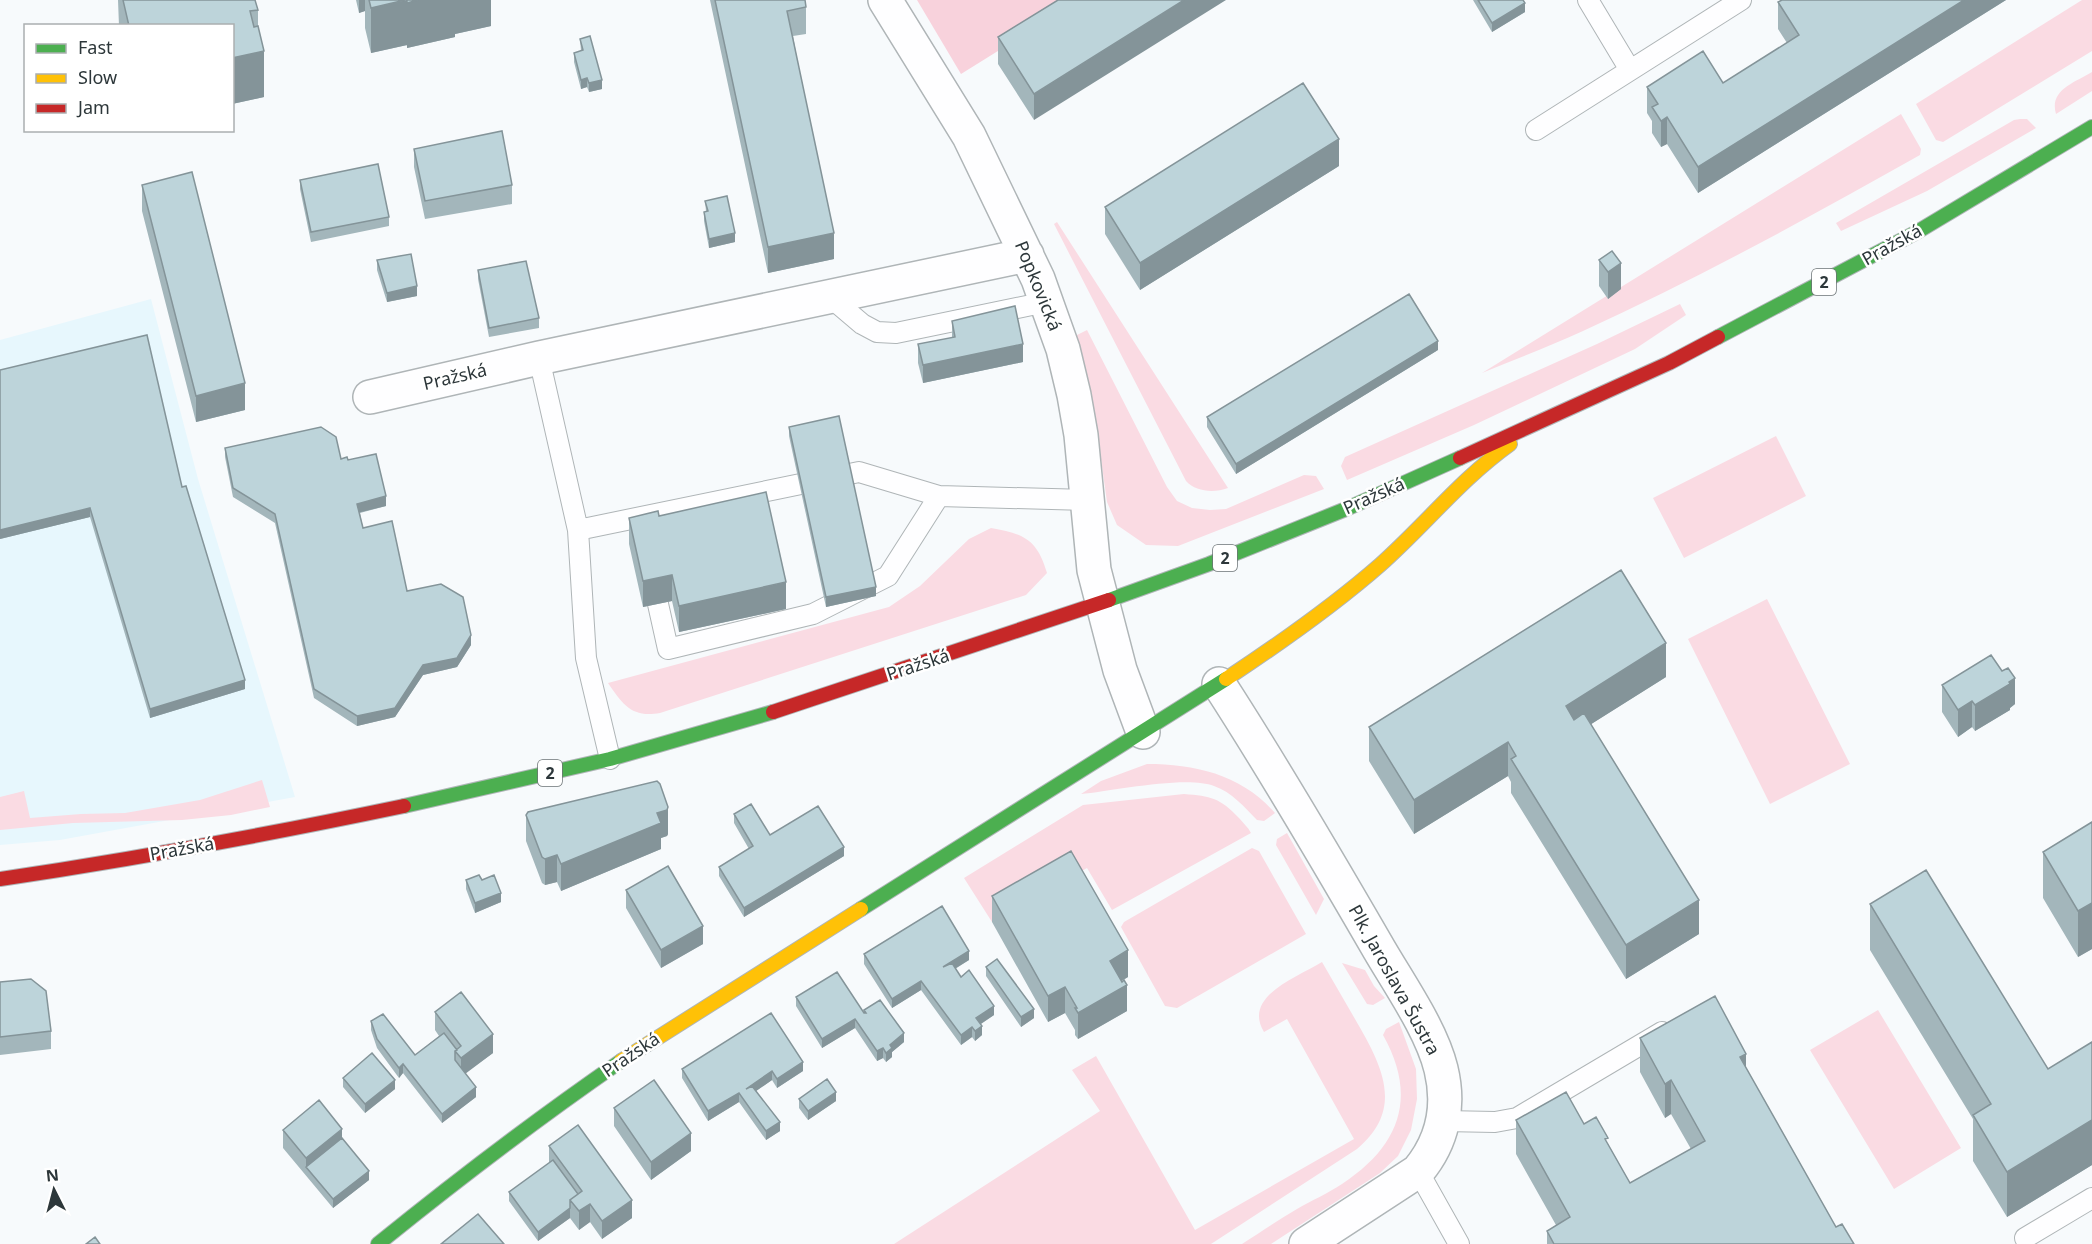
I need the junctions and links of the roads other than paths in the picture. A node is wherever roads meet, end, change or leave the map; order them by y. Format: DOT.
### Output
graph roads {
  1 [pos="885,0"];
  2 [pos="1588,0"];
  3 [pos="1741,0"];
  4 [pos="1630,70"];
  5 [pos="2092,128"];
  6 [pos="1536,130"];
  7 [pos="1027,255"];
  8 [pos="829,297"];
  9 [pos="1046,302"];
  10 [pos="539,358"];
  11 [pos="370,397"];
  12 [pos="1547,419"];
  13 [pos="939,496"];
  14 [pos="1088,500"];
  15 [pos="578,530"];
  16 [pos="1102,603"];
  17 [pos="658,604"];
  18 [pos="1219,684"];
  19 [pos="1143,732"];
  20 [pos="610,759"];
  21 [pos="0,879"];
  22 [pos="1675,1025"];
  23 [pos="1444,1121"];
  24 [pos="1418,1170"];
  25 [pos="2092,1198"];
  26 [pos="2025,1238"];
  27 [pos="378,1244"];
  28 [pos="1305,1244"];
  29 [pos="1459,1244"];
  1 -- 7 [label="street, Popkovická"];
  2 -- 4 [label="lane"];
  3 -- 4 [label="lane"];
  4 -- 6 [label="lane"];
  5 -- 12 [label="main road, Pražská / 2"];
  7 -- 8 [label="street, Pražská"];
  7 -- 9 [label="street, Popkovická"];
  8 -- 9 [label="lane"];
  8 -- 10 [label="street, Pražská"];
  9 -- 14 [label="street, Popkovická"];
  10 -- 11 [label="street, Pražská"];
  10 -- 15 [label="lane"];
  12 -- 16 [label="main road, Pražská / 2"];
  12 -- 18 [label="main road, Pražská"];
  13 -- 14 [label="lane"];
  13 -- 15 [label="lane"];
  13 -- 17 [label="lane"];
  14 -- 16 [label="street, Popkovická"];
  15 -- 20 [label="lane"];
  16 -- 19 [label="street, Popkovická"];
  16 -- 20 [label="main road, Pražská / 2"];
  18 -- 19 [label="main road, Pražská"];
  18 -- 23 [label="street, Plk. Jaroslava Šustra"];
  19 -- 27 [label="main road, Pražská"];
  20 -- 21 [label="main road, Pražská / 2"];
  22 -- 23 [label="lane"];
  23 -- 24 [label="street, Plk. Jaroslava Šustra"];
  24 -- 28 [label="street, Plk. Jaroslava Šustra"];
  24 -- 29 [label="lane"];
  25 -- 26 [label="lane"];
}
